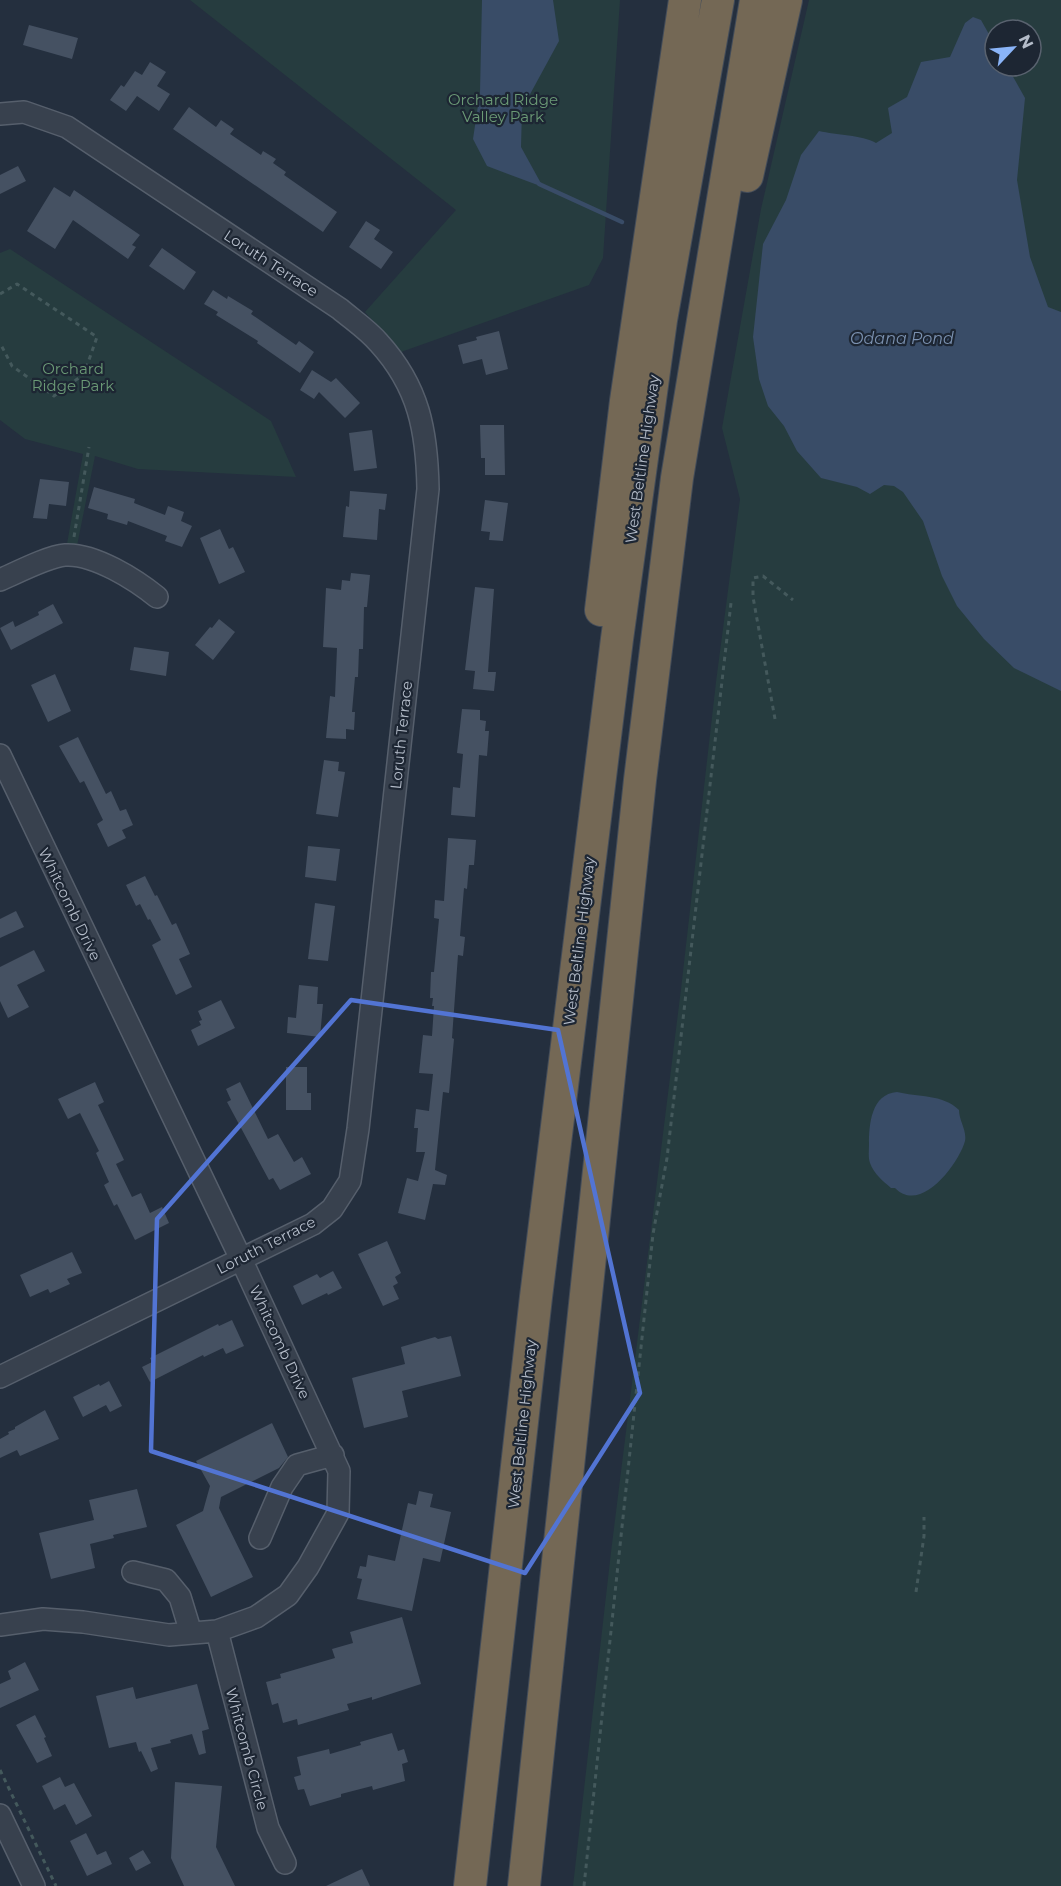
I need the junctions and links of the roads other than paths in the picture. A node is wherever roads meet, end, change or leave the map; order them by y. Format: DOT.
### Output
graph roads {
  1 [pos="669,0"];
  2 [pos="685,0"];
  3 [pos="718,0"];
  4 [pos="756,0"];
  5 [pos="786,0"];
  6 [pos="0,114"];
  7 [pos="666,124"];
  8 [pos="677,478"];
  9 [pos="0,580"];
  10 [pos="157,597"];
  11 [pos="0,755"];
  12 [pos="564,1065"];
  13 [pos="241,1259"];
  14 [pos="0,1377"];
  15 [pos="333,1455"];
  16 [pos="260,1538"];
  17 [pos="133,1572"];
  18 [pos="0,1626"];
  19 [pos="217,1631"];
  20 [pos="191,1633"];
  21 [pos="0,1815"];
  22 [pos="285,1863"];
  23 [pos="34,1886"];
  24 [pos="470,1886"];
  25 [pos="524,1886"];
  1 -- 7 [label="highway"];
  2 -- 7 [label="highway"];
  3 -- 12 [label="highway, West Beltline Highway"];
  4 -- 8 [label="highway"];
  5 -- 8 [label="highway"];
  6 -- 13 [label="street, Loruth Terrace"];
  7 -- 12 [label="highway"];
  8 -- 25 [label="highway"];
  9 -- 10 [label="street"];
  11 -- 13 [label="street, Whitcomb Drive"];
  12 -- 24 [label="highway, West Beltline Highway"];
  13 -- 14 [label="street, Loruth Terrace"];
  13 -- 15 [label="street, Whitcomb Drive"];
  15 -- 16 [label="street"];
  15 -- 19 [label="street, Whitcomb Drive"];
  17 -- 20 [label="street"];
  18 -- 20 [label="street, Whitcomb Drive"];
  19 -- 20 [label="street, Whitcomb Drive"];
  19 -- 22 [label="street, Whitcomb Circle"];
  21 -- 23 [label="street"];
}
